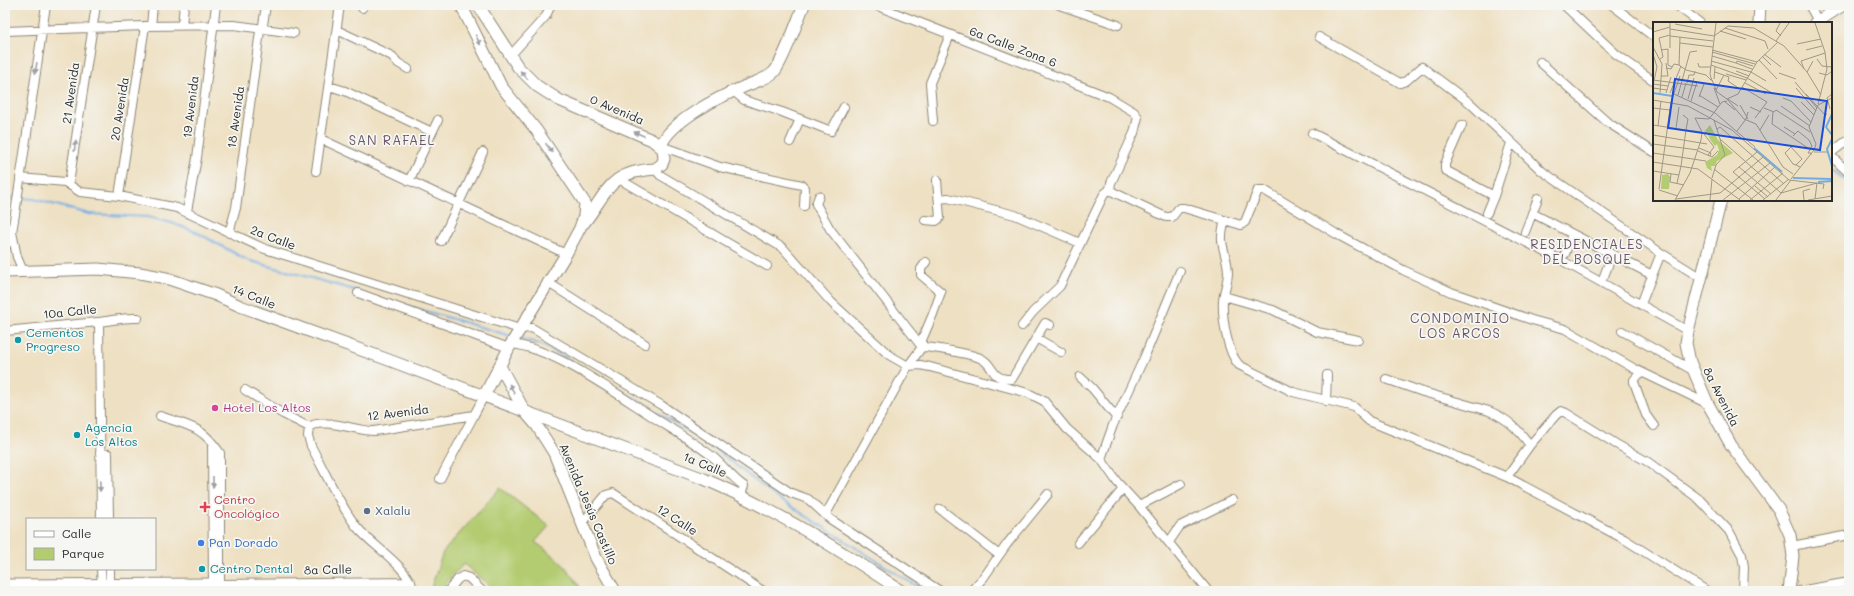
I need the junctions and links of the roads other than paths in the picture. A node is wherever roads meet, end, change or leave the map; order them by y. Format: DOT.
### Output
graph roads {
  1 [pos="46,5"];
  2 [pos="96,5"];
  3 [pos="153,5"];
  4 [pos="184,5"];
  5 [pos="216,5"];
  6 [pos="266,5"];
  7 [pos="340,5"];
  8 [pos="461,5"];
  9 [pos="478,5"];
  10 [pos="549,5"];
  11 [pos="804,5"];
  12 [pos="875,5"];
  13 [pos="1058,5"];
  14 [pos="1564,5"];
  15 [pos="1612,5"];
  16 [pos="1676,5"];
  17 [pos="1760,5"];
  18 [pos="1809,5"];
  19 [pos="1843,5"];
  20 [pos="1699,22"];
  21 [pos="1759,22"];
  22 [pos="1816,22"];
  23 [pos="1118,25"];
  24 [pos="148,26"];
  25 [pos="182,26"];
  26 [pos="214,26"];
  27 [pos="93,27"];
  28 [pos="42,30"];
  29 [pos="261,30"];
  30 [pos="337,30"];
  31 [pos="5,31"];
  32 [pos="294,33"];
  33 [pos="950,35"];
  34 [pos="1653,36"];
  35 [pos="1319,37"];
  36 [pos="510,56"];
  37 [pos="1540,62"];
  38 [pos="408,69"];
  39 [pos="1653,79"];
  40 [pos="328,86"];
  41 [pos="733,91"];
  42 [pos="844,107"];
  43 [pos="800,119"];
  44 [pos="438,120"];
  45 [pos="933,121"];
  46 [pos="1462,124"];
  47 [pos="432,132"];
  48 [pos="1312,133"];
  49 [pos="321,139"];
  50 [pos="1849,139"];
  51 [pos="790,142"];
  52 [pos="1511,143"];
  53 [pos="661,146"];
  54 [pos="1653,151"];
  55 [pos="483,152"];
  56 [pos="1832,152"];
  57 [pos="1832,157"];
  58 [pos="655,169"];
  59 [pos="316,171"];
  60 [pos="1849,173"];
  61 [pos="619,179"];
  62 [pos="937,180"];
  63 [pos="20,181"];
  64 [pos="409,181"];
  65 [pos="70,184"];
  66 [pos="1110,189"];
  67 [pos="119,196"];
  68 [pos="819,196"];
  69 [pos="1494,196"];
  70 [pos="1538,198"];
  71 [pos="939,199"];
  72 [pos="1721,201"];
  73 [pos="458,204"];
  74 [pos="804,206"];
  75 [pos="187,211"];
  76 [pos="1487,213"];
  77 [pos="1532,213"];
  78 [pos="925,220"];
  79 [pos="1224,221"];
  80 [pos="580,228"];
  81 [pos="12,232"];
  82 [pos="1525,232"];
  83 [pos="229,233"];
  84 [pos="1572,234"];
  85 [pos="441,241"];
  86 [pos="1080,243"];
  87 [pos="5,248"];
  88 [pos="1661,253"];
  89 [pos="566,254"];
  90 [pos="1565,254"];
  91 [pos="1612,254"];
  92 [pos="926,262"];
  93 [pos="767,266"];
  94 [pos="23,271"];
  95 [pos="1180,271"];
  96 [pos="5,272"];
  97 [pos="1652,275"];
  98 [pos="1604,276"];
  99 [pos="1701,278"];
  100 [pos="547,282"];
  101 [pos="358,293"];
  102 [pos="1224,296"];
  103 [pos="1640,304"];
  104 [pos="138,318"];
  105 [pos="99,322"];
  106 [pos="1050,325"];
  107 [pos="1022,326"];
  108 [pos="519,329"];
  109 [pos="5,331"];
  110 [pos="1622,331"];
  111 [pos="1688,331"];
  112 [pos="1036,338"];
  113 [pos="1358,340"];
  114 [pos="511,344"];
  115 [pos="645,344"];
  116 [pos="922,347"];
  117 [pos="1061,352"];
  118 [pos="500,366"];
  119 [pos="908,366"];
  120 [pos="1694,371"];
  121 [pos="1641,372"];
  122 [pos="1327,375"];
  123 [pos="1080,377"];
  124 [pos="1386,379"];
  125 [pos="245,390"];
  126 [pos="484,396"];
  127 [pos="1326,401"];
  128 [pos="1708,404"];
  129 [pos="525,412"];
  130 [pos="474,415"];
  131 [pos="160,416"];
  132 [pos="1116,417"];
  133 [pos="1654,426"];
  134 [pos="309,427"];
  135 [pos="212,443"];
  136 [pos="1530,446"];
  137 [pos="100,453"];
  138 [pos="1100,459"];
  139 [pos="1507,477"];
  140 [pos="440,479"];
  141 [pos="1181,484"];
  142 [pos="1123,489"];
  143 [pos="1048,494"];
  144 [pos="741,495"];
  145 [pos="1232,500"];
  146 [pos="1139,506"];
  147 [pos="940,509"];
  148 [pos="826,514"];
  149 [pos="101,518"];
  150 [pos="110,518"];
  151 [pos="583,522"];
  152 [pos="1849,536"];
  153 [pos="1169,542"];
  154 [pos="1078,543"];
  155 [pos="1792,546"];
  156 [pos="999,555"];
  157 [pos="101,570"];
  158 [pos="110,570"];
  159 [pos="1849,582"];
  160 [pos="5,585"];
  161 [pos="106,587"];
  162 [pos="413,587"];
  163 [pos="217,588"];
  164 [pos="5,590"];
  165 [pos="448,591"];
  166 [pos="482,591"];
  167 [pos="615,591"];
  168 [pos="763,591"];
  169 [pos="901,591"];
  170 [pos="940,591"];
  171 [pos="971,591"];
  172 [pos="1208,591"];
  173 [pos="1707,591"];
  174 [pos="1743,591"];
  175 [pos="1789,591"];
  176 [pos="1799,591"];
  1 -- 28 [label="street"];
  2 -- 27 [label="street, 21 Avenida"];
  3 -- 24 [label="street, 20 Avenida"];
  4 -- 25 [label="street"];
  5 -- 26 [label="street, 19 Avenida"];
  6 -- 29 [label="street, 18 Avenida"];
  7 -- 30 [label="street"];
  8 -- 80 [label="street, one-way"];
  9 -- 36 [label="street, 0 Avenida"];
  10 -- 36 [label="street"];
  11 -- 41 [label="street"];
  12 -- 33 [label="street, 6a Calle Zona 6"];
  13 -- 23 [label="street"];
  14 -- 39 [label="street"];
  15 -- 34 [label="street"];
  16 -- 20 [label="street"];
  17 -- 21 [label="street"];
  18 -- 22 [label="street"];
  19 -- 22 [label="street"];
  24 -- 25 [label="street"];
  24 -- 27 [label="street"];
  24 -- 67 [label="street, 20 Avenida"];
  25 -- 26 [label="street"];
  26 -- 29 [label="street"];
  26 -- 75 [label="street, 19 Avenida"];
  27 -- 28 [label="street"];
  65 -- 27 [label="street, 21 Avenida, one-way"];
  28 -- 31 [label="street"];
  28 -- 63 [label="street, one-way"];
  29 -- 32 [label="street"];
  29 -- 83 [label="street, 18 Avenida"];
  30 -- 38 [label="street"];
  30 -- 40 [label="street"];
  33 -- 45 [label="street"];
  33 -- 66 [label="street, 6a Calle Zona 6"];
  35 -- 52 [label="street"];
  53 -- 36 [label="street, 0 Avenida, one-way"];
  37 -- 54 [label="street"];
  40 -- 47 [label="street"];
  40 -- 49 [label="street"];
  41 -- 43 [label="street"];
  41 -- 53 [label="street"];
  42 -- 43 [label="street"];
  43 -- 51 [label="street"];
  44 -- 47 [label="street"];
  46 -- 69 [label="street"];
  47 -- 64 [label="street"];
  48 -- 103 [label="street"];
  49 -- 59 [label="street"];
  49 -- 64 [label="street"];
  50 -- 56 [label="street"];
  52 -- 69 [label="street"];
  52 -- 88 [label="street"];
  53 -- 58 [label="street"];
  53 -- 74 [label="street"];
  55 -- 73 [label="street"];
  57 -- 60 [label="street"];
  58 -- 61 [label="street"];
  58 -- 119 [label="street"];
  61 -- 80 [label="street"];
  61 -- 93 [label="street"];
  62 -- 71 [label="street"];
  63 -- 65 [label="street, 2a Calle"];
  63 -- 81 [label="street"];
  64 -- 73 [label="street"];
  65 -- 67 [label="street, 2a Calle"];
  66 -- 79 [label="street"];
  66 -- 86 [label="street"];
  67 -- 75 [label="street, 2a Calle"];
  68 -- 116 [label="street"];
  69 -- 76 [label="street"];
  70 -- 77 [label="street"];
  71 -- 78 [label="street"];
  71 -- 86 [label="street"];
  72 -- 99 [label="street, 8a Avenida"];
  73 -- 85 [label="street"];
  73 -- 89 [label="street"];
  75 -- 83 [label="street, 2a Calle"];
  77 -- 82 [label="street"];
  77 -- 84 [label="street"];
  79 -- 102 [label="street"];
  79 -- 121 [label="street"];
  80 -- 89 [label="street"];
  81 -- 87 [label="street"];
  81 -- 94 [label="street"];
  83 -- 108 [label="street, 2a Calle"];
  84 -- 90 [label="street"];
  84 -- 91 [label="street"];
  86 -- 107 [label="street"];
  88 -- 97 [label="street"];
  88 -- 99 [label="street"];
  89 -- 100 [label="street"];
  91 -- 97 [label="street"];
  91 -- 98 [label="street"];
  92 -- 116 [label="street"];
  94 -- 96 [label="street, 14 Calle"];
  94 -- 126 [label="street, 14 Calle"];
  95 -- 132 [label="street"];
  97 -- 103 [label="street"];
  99 -- 111 [label="street, 8a Avenida"];
  100 -- 108 [label="street"];
  100 -- 115 [label="street"];
  101 -- 114 [label="street"];
  102 -- 113 [label="street"];
  102 -- 127 [label="street"];
  103 -- 111 [label="street"];
  104 -- 105 [label="street, 10a Calle"];
  105 -- 109 [label="street, 10a Calle"];
  105 -- 137 [label="street"];
  106 -- 112 [label="street"];
  108 -- 114 [label="street"];
  108 -- 148 [label="street, 2a Calle"];
  110 -- 120 [label="street"];
  111 -- 120 [label="street, 8a Avenida"];
  112 -- 116 [label="street"];
  112 -- 117 [label="street"];
  114 -- 118 [label="street"];
  114 -- 144 [label="street"];
  116 -- 119 [label="street"];
  118 -- 126 [label="street"];
  129 -- 118 [label="street, Avenida Jesús Castillo, one-way"];
  119 -- 138 [label="street"];
  119 -- 148 [label="street"];
  120 -- 128 [label="street, 8a Avenida"];
  121 -- 128 [label="street"];
  121 -- 133 [label="street"];
  122 -- 127 [label="street"];
  123 -- 132 [label="street"];
  124 -- 136 [label="street"];
  125 -- 134 [label="street"];
  126 -- 129 [label="street, 1a Calle"];
  126 -- 130 [label="street"];
  127 -- 139 [label="street"];
  128 -- 155 [label="street, 8a Avenida"];
  129 -- 144 [label="street, 1a Calle"];
  129 -- 151 [label="street, Avenida Jesús Castillo"];
  130 -- 134 [label="street, 12 Avenida"];
  130 -- 140 [label="street"];
  131 -- 135 [label="street"];
  132 -- 138 [label="street"];
  134 -- 162 [label="street"];
  135 -- 163 [label="street, one-way"];
  135 -- 163 [label="street"];
  136 -- 139 [label="street"];
  136 -- 174 [label="street"];
  137 -- 149 [label="street, one-way"];
  137 -- 150 [label="street"];
  138 -- 142 [label="street"];
  139 -- 173 [label="street"];
  141 -- 146 [label="street"];
  142 -- 146 [label="street"];
  142 -- 154 [label="street"];
  143 -- 156 [label="street"];
  144 -- 169 [label="street, 1a Calle"];
  145 -- 153 [label="street"];
  146 -- 153 [label="street"];
  147 -- 156 [label="street"];
  148 -- 170 [label="street, 2a Calle"];
  151 -- 167 [label="street, Avenida Jesús Castillo"];
  151 -- 168 [label="street, 12 Calle"];
  152 -- 155 [label="street"];
  153 -- 172 [label="street"];
  155 -- 175 [label="street, 8a Avenida"];
  156 -- 171 [label="street"];
  157 -- 161 [label="street"];
  158 -- 161 [label="street"];
  159 -- 176 [label="street"];
  160 -- 161 [label="street, 8a Calle"];
  161 -- 163 [label="street, 8a Calle"];
  161 -- 164 [label="street, 8a Calle"];
  162 -- 163 [label="street, 8a Calle"];
  165 -- 166 [label="street"];
}
